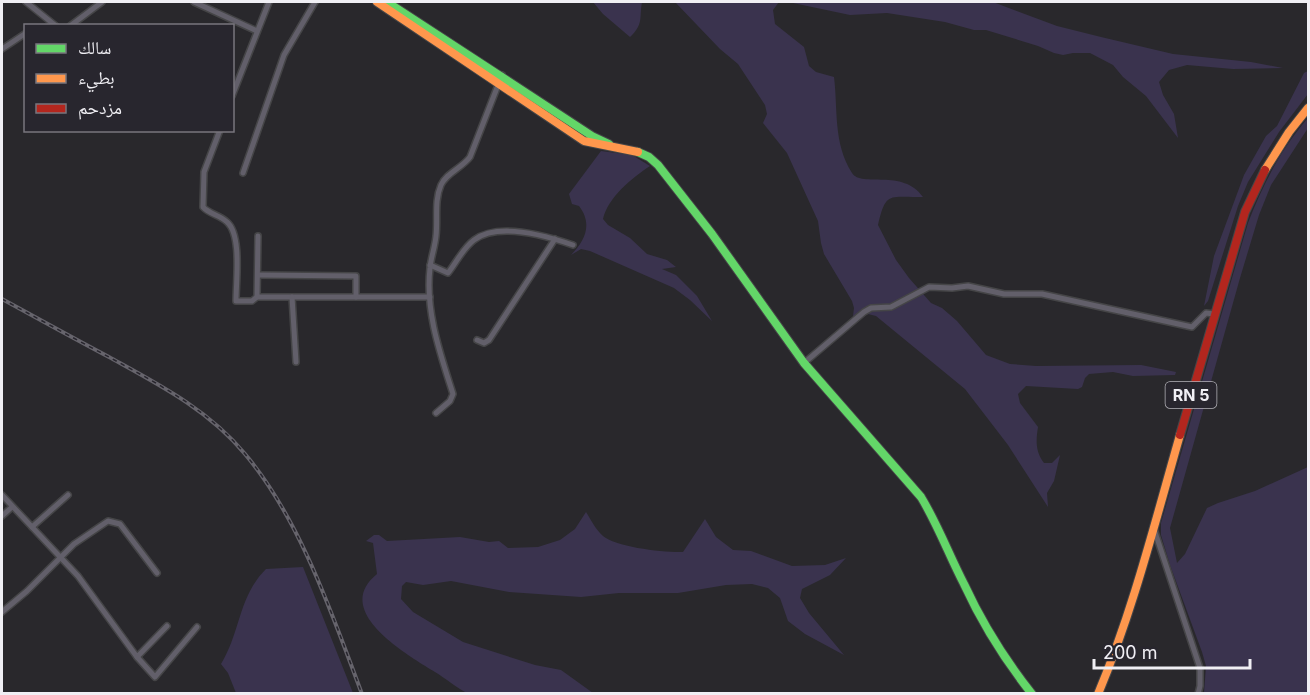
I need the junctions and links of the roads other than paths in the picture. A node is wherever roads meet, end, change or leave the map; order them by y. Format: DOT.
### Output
graph roads {
  1 [pos="26,2"];
  2 [pos="102,2"];
  3 [pos="196,2"];
  4 [pos="269,2"];
  5 [pos="315,2"];
  6 [pos="377,2"];
  7 [pos="387,2"];
  8 [pos="54,24"];
  9 [pos="73,24"];
  10 [pos="257,31"];
  11 [pos="24,34"];
  12 [pos="2,49"];
  13 [pos="502,75"];
  14 [pos="512,82"];
  15 [pos="498,85"];
  16 [pos="234,91"];
  17 [pos="507,91"];
  18 [pos="1308,108"];
  19 [pos="219,132"];
  20 [pos="613,146"];
  21 [pos="243,173"];
  22 [pos="258,236"];
  23 [pos="555,239"];
  24 [pos="573,245"];
  25 [pos="430,266"];
  26 [pos="258,275"];
  27 [pos="257,297"];
  28 [pos="291,297"];
  29 [pos="356,297"];
  30 [pos="430,297"];
  31 [pos="1214,315"];
  32 [pos="477,340"];
  33 [pos="296,362"];
  34 [pos="804,363"];
  35 [pos="436,413"];
  36 [pos="2,495"];
  37 [pos="68,495"];
  38 [pos="12,507"];
  39 [pos="2,516"];
  40 [pos="1153,526"];
  41 [pos="32,527"];
  42 [pos="60,556"];
  43 [pos="157,573"];
  44 [pos="2,612"];
  45 [pos="167,626"];
  46 [pos="197,627"];
  47 [pos="137,657"];
  48 [pos="1032,693"];
  49 [pos="1098,693"];
  50 [pos="1198,693"];
  1 -- 8 [label="street"];
  2 -- 9 [label="street"];
  3 -- 10 [label="street"];
  4 -- 10 [label="street"];
  5 -- 21 [label="street"];
  6 -- 15 [label="street"];
  7 -- 13 [label="street"];
  10 -- 16 [label="street"];
  11 -- 12 [label="street"];
  13 -- 14 [label="street"];
  13 -- 15 [label="street"];
  14 -- 17 [label="street"];
  14 -- 20 [label="street"];
  15 -- 17 [label="street"];
  15 -- 25 [label="street"];
  17 -- 20 [label="street"];
  18 -- 31 [label="street, RN 5"];
  19 -- 27 [label="street"];
  20 -- 34 [label="street"];
  22 -- 26 [label="street"];
  23 -- 24 [label="street"];
  23 -- 25 [label="street"];
  23 -- 32 [label="street"];
  25 -- 30 [label="street"];
  26 -- 27 [label="street"];
  26 -- 29 [label="street"];
  27 -- 28 [label="street"];
  28 -- 29 [label="street"];
  28 -- 33 [label="street"];
  29 -- 30 [label="street"];
  30 -- 35 [label="street"];
  31 -- 34 [label="street"];
  31 -- 40 [label="street, RN 5"];
  34 -- 48 [label="street"];
  36 -- 38 [label="street"];
  37 -- 41 [label="street"];
  38 -- 39 [label="street"];
  38 -- 41 [label="street"];
  40 -- 49 [label="street, RN 5"];
  40 -- 50 [label="street"];
  41 -- 42 [label="street"];
  42 -- 43 [label="street"];
  42 -- 44 [label="street"];
  42 -- 47 [label="street"];
  45 -- 47 [label="street"];
  46 -- 47 [label="street"];
}
